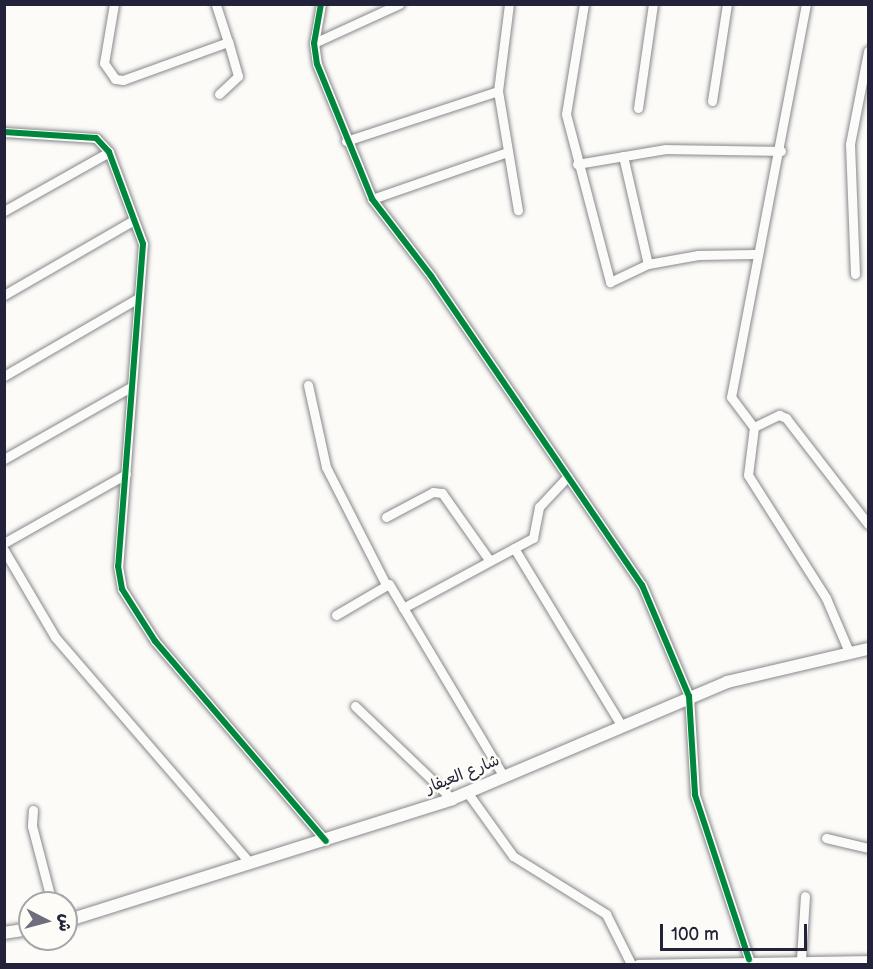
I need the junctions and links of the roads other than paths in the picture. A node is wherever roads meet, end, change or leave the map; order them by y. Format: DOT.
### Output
graph roads {
  1 [pos="114,4"];
  2 [pos="216,4"];
  3 [pos="321,4"];
  4 [pos="399,4"];
  5 [pos="509,4"];
  6 [pos="584,4"];
  7 [pos="653,4"];
  8 [pos="727,4"];
  9 [pos="804,5"];
  10 [pos="228,42"];
  11 [pos="314,43"];
  12 [pos="868,51"];
  13 [pos="498,91"];
  14 [pos="219,94"];
  15 [pos="712,101"];
  16 [pos="858,106"];
  17 [pos="868,107"];
  18 [pos="638,108"];
  19 [pos="4,132"];
  20 [pos="346,141"];
  21 [pos="782,151"];
  22 [pos="109,152"];
  23 [pos="504,153"];
  24 [pos="623,156"];
  25 [pos="577,164"];
  26 [pos="372,199"];
  27 [pos="518,210"];
  28 [pos="4,211"];
  29 [pos="134,220"];
  30 [pos="754,254"];
  31 [pos="648,264"];
  32 [pos="855,274"];
  33 [pos="4,295"];
  34 [pos="138,298"];
  35 [pos="4,375"];
  36 [pos="308,385"];
  37 [pos="131,387"];
  38 [pos="754,427"];
  39 [pos="4,459"];
  40 [pos="126,474"];
  41 [pos="568,476"];
  42 [pos="386,517"];
  43 [pos="868,524"];
  44 [pos="4,543"];
  45 [pos="514,548"];
  46 [pos="4,550"];
  47 [pos="490,561"];
  48 [pos="385,583"];
  49 [pos="403,608"];
  50 [pos="336,615"];
  51 [pos="868,649"];
  52 [pos="849,652"];
  53 [pos="689,696"];
  54 [pos="355,706"];
  55 [pos="621,724"];
  56 [pos="504,777"];
  57 [pos="467,792"];
  58 [pos="452,799"];
  59 [pos="33,810"];
  60 [pos="826,838"];
  61 [pos="326,841"];
  62 [pos="868,848"];
  63 [pos="250,863"];
  64 [pos="49,891"];
  65 [pos="805,896"];
  66 [pos="78,917"];
  67 [pos="749,959"];
  68 [pos="801,959"];
  69 [pos="868,960"];
  70 [pos="631,964"];
  71 [pos="638,964"];
  1 -- 10 [label="street"];
  2 -- 10 [label="street"];
  3 -- 11 [label="street"];
  4 -- 11 [label="street"];
  5 -- 13 [label="street"];
  6 -- 25 [label="street"];
  7 -- 18 [label="street"];
  8 -- 15 [label="street"];
  9 -- 21 [label="street"];
  10 -- 14 [label="street"];
  11 -- 20 [label="street"];
  12 -- 16 [label="street"];
  13 -- 20 [label="street"];
  13 -- 23 [label="street"];
  16 -- 17 [label="street"];
  16 -- 32 [label="street"];
  19 -- 22 [label="street"];
  20 -- 26 [label="street"];
  21 -- 24 [label="street"];
  21 -- 30 [label="street"];
  22 -- 28 [label="street"];
  22 -- 29 [label="street"];
  23 -- 26 [label="street"];
  23 -- 27 [label="street"];
  24 -- 25 [label="street"];
  24 -- 31 [label="street"];
  25 -- 31 [label="street"];
  26 -- 41 [label="street"];
  29 -- 33 [label="street"];
  29 -- 34 [label="street"];
  30 -- 31 [label="street"];
  30 -- 38 [label="street"];
  34 -- 35 [label="street"];
  34 -- 37 [label="street"];
  36 -- 48 [label="street"];
  37 -- 39 [label="street"];
  37 -- 40 [label="street"];
  38 -- 43 [label="street"];
  38 -- 52 [label="street"];
  40 -- 44 [label="street"];
  40 -- 61 [label="street"];
  41 -- 45 [label="street"];
  41 -- 53 [label="street"];
  42 -- 47 [label="street"];
  45 -- 47 [label="street"];
  45 -- 55 [label="street"];
  46 -- 63 [label="street"];
  47 -- 49 [label="street"];
  48 -- 49 [label="street"];
  48 -- 50 [label="street"];
  49 -- 56 [label="street"];
  51 -- 52 [label="main road, شارع العيفار"];
  52 -- 53 [label="main road, شارع العيفار"];
  53 -- 55 [label="main road, شارع العيفار"];
  53 -- 67 [label="street"];
  54 -- 58 [label="street"];
  55 -- 56 [label="main road, شارع العيفار"];
  56 -- 57 [label="main road, شارع العيفار"];
  57 -- 58 [label="main road, شارع العيفار"];
  57 -- 70 [label="street"];
  58 -- 61 [label="main road, شارع العيفار"];
  59 -- 64 [label="street"];
  60 -- 62 [label="street"];
  61 -- 63 [label="main road, شارع العيفار"];
  63 -- 66 [label="main road, شارع العيفار"];
  65 -- 68 [label="street"];
  67 -- 68 [label="street"];
  67 -- 71 [label="street"];
  68 -- 69 [label="street"];
}
